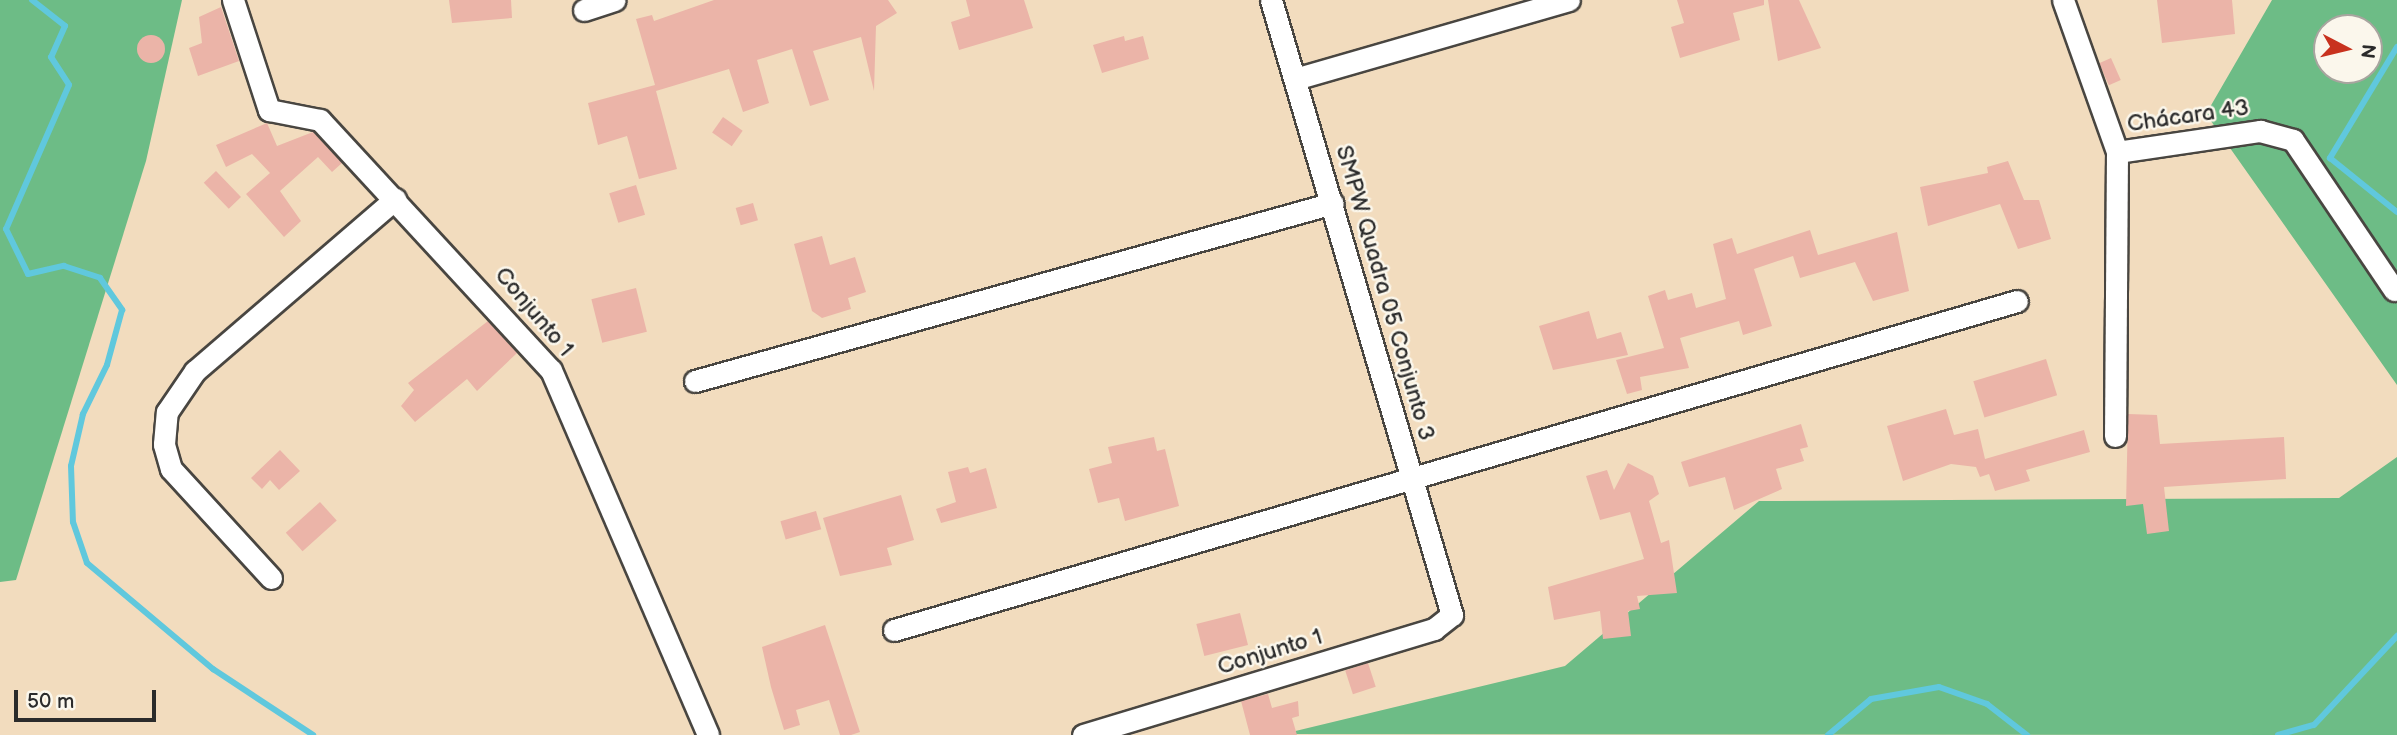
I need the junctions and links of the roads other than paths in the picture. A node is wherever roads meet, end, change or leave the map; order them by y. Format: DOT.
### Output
graph roads {
  1 [pos="233,0"];
  2 [pos="614,0"];
  3 [pos="1271,0"];
  4 [pos="1569,0"];
  5 [pos="2063,0"];
  6 [pos="584,10"];
  7 [pos="1294,79"];
  8 [pos="2117,152"];
  9 [pos="395,199"];
  10 [pos="1333,202"];
  11 [pos="2394,290"];
  12 [pos="2017,301"];
  13 [pos="695,381"];
  14 [pos="2115,436"];
  15 [pos="1411,478"];
  16 [pos="271,578"];
  17 [pos="1448,601"];
  18 [pos="894,630"];
  19 [pos="708,735"];
  20 [pos="1083,735"];
  1 -- 9 [label="street, Conjunto 1"];
  2 -- 6 [label="street"];
  3 -- 7 [label="street, SMPW Quadra 05 Conjunto 3"];
  4 -- 7 [label="street"];
  5 -- 8 [label="street"];
  7 -- 10 [label="street, SMPW Quadra 05 Conjunto 3"];
  8 -- 11 [label="street, Chácara 43"];
  8 -- 14 [label="street"];
  9 -- 16 [label="street"];
  9 -- 19 [label="street, Conjunto 1"];
  10 -- 13 [label="street"];
  10 -- 15 [label="street, SMPW Quadra 05 Conjunto 3"];
  12 -- 15 [label="street"];
  15 -- 17 [label="street, SMPW Quadra 05 Conjunto 3"];
  15 -- 18 [label="street"];
  17 -- 20 [label="street, Conjunto 1"];
}
